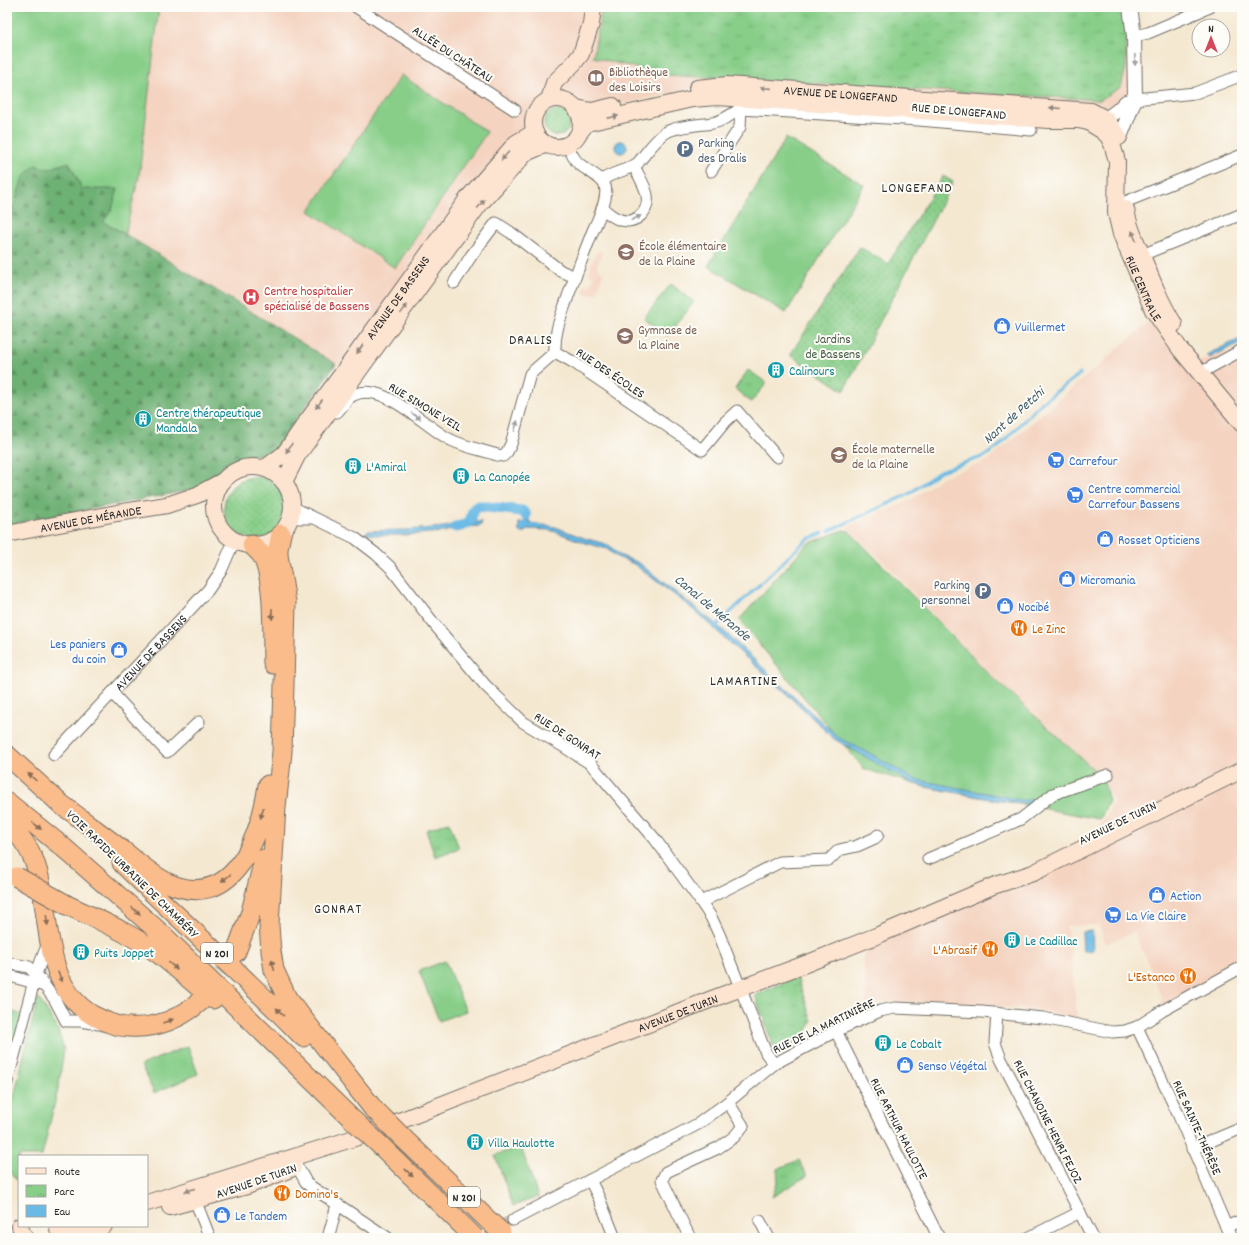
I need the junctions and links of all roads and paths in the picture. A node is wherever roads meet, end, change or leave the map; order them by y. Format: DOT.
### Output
graph roads {
  1 [pos="356,7"];
  2 [pos="593,7"];
  3 [pos="1130,7"];
  4 [pos="1210,7"];
  5 [pos="1134,36"];
  6 [pos="563,74"];
  7 [pos="1242,75"];
  8 [pos="1135,99"];
  9 [pos="549,100"];
  10 [pos="571,104"];
  11 [pos="741,109"];
  12 [pos="515,110"];
  13 [pos="1031,130"];
  14 [pos="1109,130"];
  15 [pos="535,132"];
  16 [pos="579,133"];
  17 [pos="546,144"];
  18 [pos="567,144"];
  19 [pos="1242,155"];
  20 [pos="634,166"];
  21 [pos="711,171"];
  22 [pos="602,180"];
  23 [pos="1125,202"];
  24 [pos="602,208"];
  25 [pos="1242,214"];
  26 [pos="1142,255"];
  27 [pos="574,277"];
  28 [pos="454,283"];
  29 [pos="1242,350"];
  30 [pos="555,352"];
  31 [pos="1204,371"];
  32 [pos="1242,410"];
  33 [pos="1242,424"];
  34 [pos="306,444"];
  35 [pos="777,457"];
  36 [pos="265,468"];
  37 [pos="221,482"];
  38 [pos="284,482"];
  39 [pos="167,505"];
  40 [pos="213,510"];
  41 [pos="292,512"];
  42 [pos="9,534"];
  43 [pos="281,534"];
  44 [pos="243,543"];
  45 [pos="112,693"];
  46 [pos="199,722"];
  47 [pos="7,755"];
  48 [pos="54,755"];
  49 [pos="1242,760"];
  50 [pos="1242,770"];
  51 [pos="1108,775"];
  52 [pos="56,800"];
  53 [pos="7,802"];
  54 [pos="276,807"];
  55 [pos="1144,808"];
  56 [pos="7,821"];
  57 [pos="1119,831"];
  58 [pos="878,834"];
  59 [pos="928,859"];
  60 [pos="12,874"];
  61 [pos="993,886"];
  62 [pos="701,902"];
  63 [pos="50,939"];
  64 [pos="236,952"];
  65 [pos="7,963"];
  66 [pos="1242,967"];
  67 [pos="7,975"];
  68 [pos="38,981"];
  69 [pos="741,988"];
  70 [pos="201,1001"];
  71 [pos="997,1013"];
  72 [pos="122,1027"];
  73 [pos="1137,1028"];
  74 [pos="836,1031"];
  75 [pos="774,1064"];
  76 [pos="7,1082"];
  77 [pos="327,1095"];
  78 [pos="728,1102"];
  79 [pos="376,1112"];
  80 [pos="358,1128"];
  81 [pos="1242,1128"];
  82 [pos="1192,1149"];
  83 [pos="295,1162"];
  84 [pos="590,1180"];
  85 [pos="195,1200"];
  86 [pos="148,1203"];
  87 [pos="337,1205"];
  88 [pos="1080,1212"];
  89 [pos="148,1214"];
  90 [pos="1242,1220"];
  91 [pos="760,1221"];
  92 [pos="100,1227"];
  93 [pos="1226,1227"];
  94 [pos="503,1228"];
  95 [pos="56,1231"];
  96 [pos="470,1233"];
  97 [pos="210,1238"];
  98 [pos="328,1238"];
  99 [pos="388,1238"];
  100 [pos="615,1238"];
  101 [pos="690,1238"];
  102 [pos="769,1238"];
  103 [pos="939,1238"];
  104 [pos="1028,1238"];
  105 [pos="1092,1238"];
  106 [pos="1231,1238"];
  1 -- 12 [label="street, ALLÉE DU CHÂTEAU"];
  2 -- 6 [label="main road"];
  3 -- 5 [label="street"];
  4 -- 5 [label="street"];
  5 -- 8 [label="street, one-way"];
  6 -- 9 [label="main road"];
  6 -- 10 [label="main road"];
  7 -- 8 [label="street"];
  8 -- 14 [label="street"];
  8 -- 14 [label="street"];
  9 -- 10 [label="main road"];
  9 -- 15 [label="main road"];
  14 -- 10 [label="main road, AVENUE DE LONGEFAND, one-way"];
  10 -- 16 [label="main road"];
  11 -- 13 [label="street, RUE DE LONGEFAND"];
  11 -- 20 [label="street"];
  11 -- 21 [label="street"];
  16 -- 14 [label="main road, AVENUE DE LONGEFAND, one-way"];
  14 -- 23 [label="main road, RUE CENTRALE"];
  14 -- 31 [label="main road, RUE CENTRALE"];
  15 -- 17 [label="main road"];
  15 -- 36 [label="main road, AVENUE DE BASSENS, one-way"];
  16 -- 18 [label="main road"];
  17 -- 18 [label="main road"];
  34 -- 17 [label="main road, AVENUE DE BASSENS, one-way"];
  18 -- 22 [label="street"];
  19 -- 23 [label="street"];
  20 -- 22 [label="street"];
  24 -- 20 [label="street, one-way"];
  22 -- 24 [label="street, RUE DES ÉCOLES"];
  26 -- 23 [label="main road, RUE CENTRALE, one-way"];
  24 -- 27 [label="street, RUE DES ÉCOLES"];
  25 -- 26 [label="street"];
  26 -- 31 [label="main road, RUE CENTRALE"];
  27 -- 28 [label="street"];
  27 -- 30 [label="street, RUE DES ÉCOLES"];
  29 -- 31 [label="street"];
  34 -- 30 [label="street, RUE SIMONE VEIL, one-way"];
  30 -- 35 [label="street, RUE DES ÉCOLES"];
  31 -- 32 [label="main road, RUE CENTRALE"];
  31 -- 33 [label="main road, RUE CENTRALE"];
  34 -- 38 [label="main road, AVENUE DE BASSENS"];
  36 -- 37 [label="main road"];
  36 -- 38 [label="main road"];
  37 -- 39 [label="main road, AVENUE DE MÉRANDE"];
  37 -- 40 [label="main road"];
  38 -- 41 [label="main road"];
  39 -- 40 [label="main road, AVENUE DE MÉRANDE"];
  39 -- 42 [label="main road, AVENUE DE MÉRANDE"];
  40 -- 44 [label="main road"];
  41 -- 43 [label="main road"];
  41 -- 62 [label="street, RUE DE GONRAT"];
  43 -- 44 [label="main road"];
  43 -- 54 [label="highway"];
  44 -- 45 [label="street, AVENUE DE BASSENS"];
  44 -- 52 [label="highway, one-way"];
  45 -- 46 [label="street"];
  45 -- 48 [label="street, AVENUE DE BASSENS"];
  52 -- 47 [label="highway, VOIE RAPIDE URBAINE DE CHAMBÉRY / N 201, one-way"];
  49 -- 55 [label="main road, AVENUE DE TURIN"];
  50 -- 57 [label="main road, AVENUE DE TURIN"];
  51 -- 59 [label="street"];
  79 -- 52 [label="highway, VOIE RAPIDE URBAINE DE CHAMBÉRY / N 201, one-way"];
  53 -- 77 [label="highway, VOIE RAPIDE URBAINE DE CHAMBÉRY / N 201, one-way"];
  54 -- 64 [label="highway"];
  79 -- 54 [label="highway, one-way"];
  55 -- 57 [label="main road"];
  55 -- 61 [label="main road, AVENUE DE TURIN"];
  56 -- 63 [label="highway, one-way"];
  57 -- 61 [label="main road, AVENUE DE TURIN"];
  58 -- 62 [label="street"];
  60 -- 77 [label="highway, one-way, bridge"];
  61 -- 69 [label="main road, AVENUE DE TURIN"];
  62 -- 69 [label="street, RUE DE GONRAT"];
  63 -- 68 [label="street"];
  63 -- 72 [label="highway, one-way"];
  65 -- 68 [label="street"];
  66 -- 73 [label="street, RUE DE LA MARTINIÈRE"];
  67 -- 68 [label="street"];
  68 -- 72 [label="street"];
  68 -- 76 [label="street"];
  69 -- 75 [label="street, RUE DE GONRAT"];
  69 -- 80 [label="main road, AVENUE DE TURIN"];
  72 -- 70 [label="highway, one-way"];
  71 -- 73 [label="street, RUE DE LA MARTINIÈRE"];
  71 -- 74 [label="street, RUE DE LA MARTINIÈRE"];
  71 -- 88 [label="street, RUE CHANOINE HENRI FEJOZ"];
  73 -- 82 [label="street, RUE SAINTE-THÉRÈSE"];
  74 -- 75 [label="street, RUE DE LA MARTINIÈRE"];
  74 -- 103 [label="street, RUE ARTHUR HAULOTTE"];
  75 -- 78 [label="street, RUE DE LA MARTINIÈRE"];
  77 -- 80 [label="highway, VOIE RAPIDE URBAINE DE CHAMBÉRY / N 201"];
  78 -- 84 [label="street, RUE DE LA MARTINIÈRE"];
  78 -- 101 [label="street"];
  79 -- 94 [label="highway, N 201, bridge"];
  80 -- 83 [label="main road, AVENUE DE TURIN"];
  80 -- 96 [label="highway, N 201, one-way, bridge"];
  81 -- 82 [label="street"];
  82 -- 93 [label="street, RUE SAINTE-THÉRÈSE"];
  83 -- 85 [label="main road, AVENUE DE TURIN"];
  83 -- 86 [label="main road, AVENUE DE TURIN, one-way"];
  83 -- 87 [label="street"];
  84 -- 94 [label="street, RUE DE LA MARTINIÈRE"];
  84 -- 100 [label="street"];
  85 -- 89 [label="main road, AVENUE DE TURIN"];
  85 -- 97 [label="street"];
  87 -- 98 [label="street"];
  87 -- 99 [label="street"];
  88 -- 104 [label="street"];
  88 -- 105 [label="street, RUE CHANOINE HENRI FEJOZ"];
  90 -- 93 [label="street"];
  91 -- 102 [label="street"];
  92 -- 95 [label="main road"];
  93 -- 106 [label="street, RUE SAINTE-THÉRÈSE"];
}
